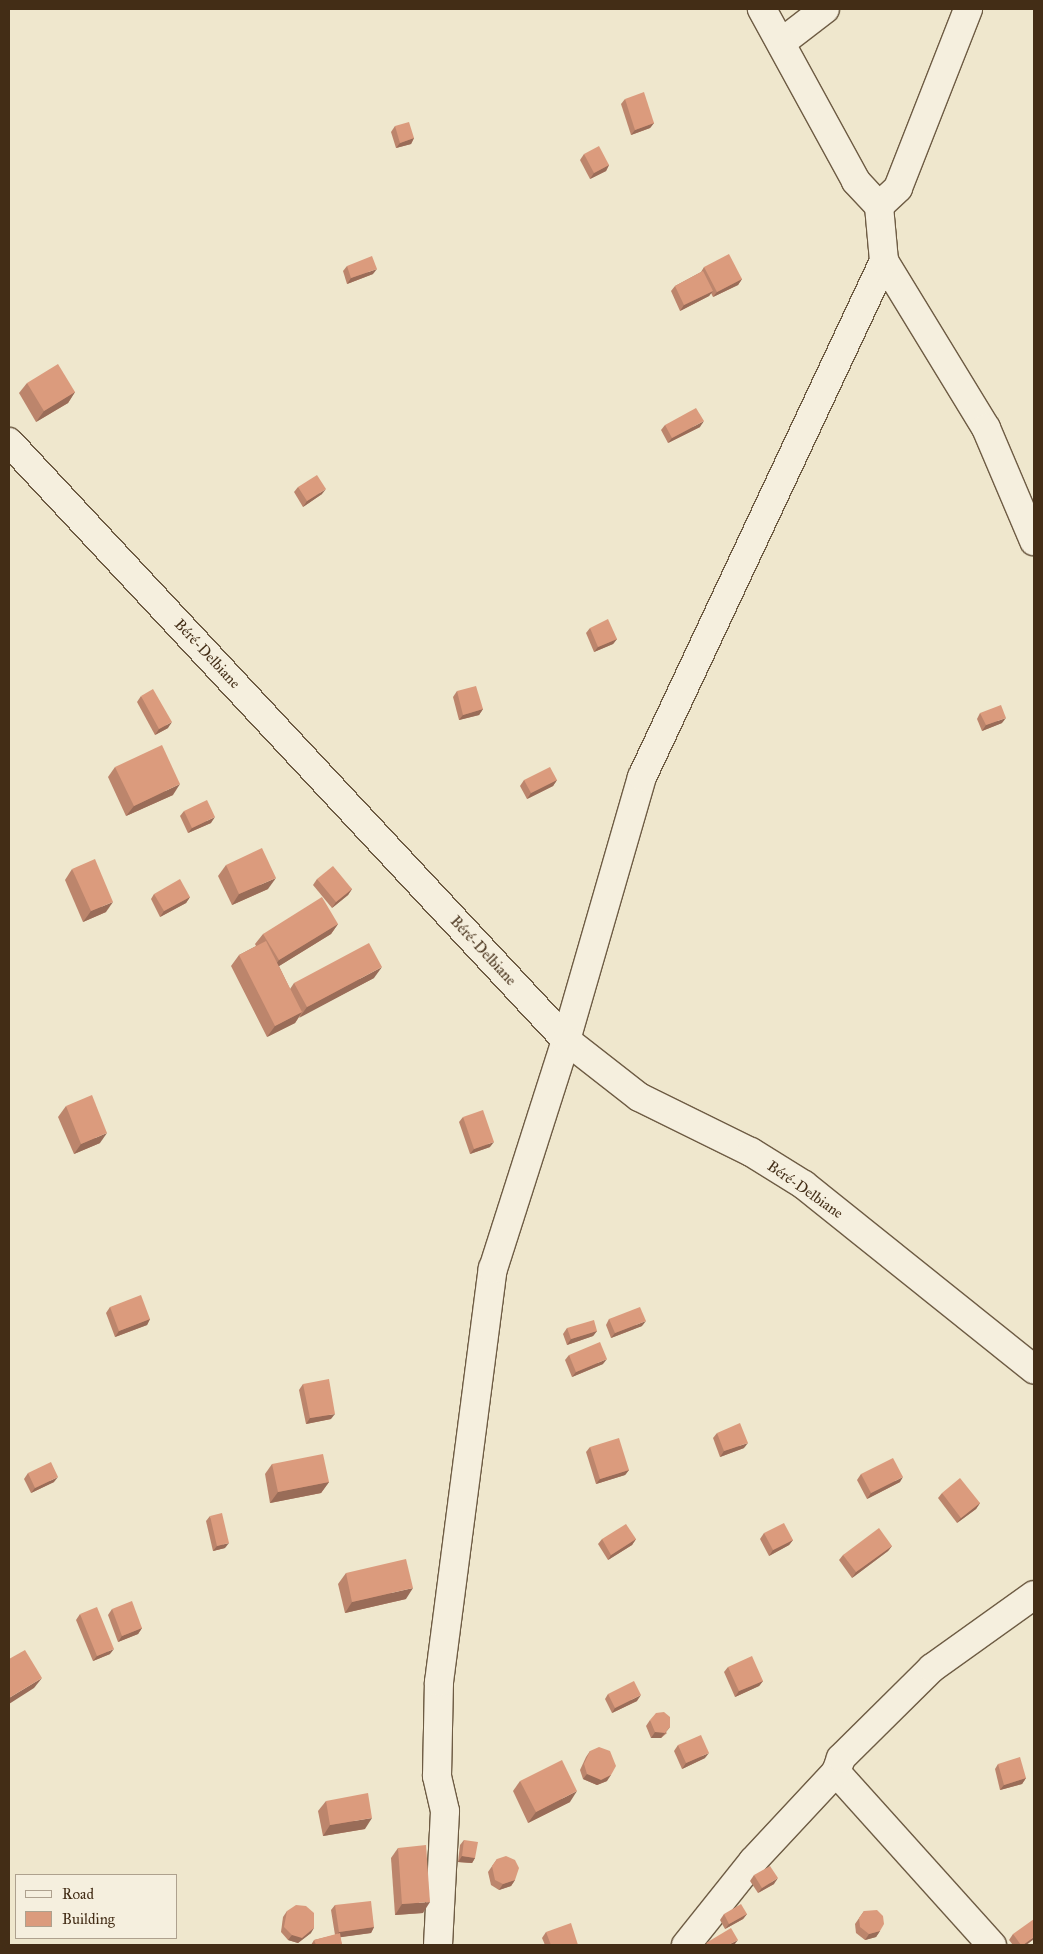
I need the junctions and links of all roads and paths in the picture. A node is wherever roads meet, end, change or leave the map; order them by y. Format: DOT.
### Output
graph roads {
  1 [pos="762,9"];
  2 [pos="824,9"];
  3 [pos="968,9"];
  4 [pos="782,42"];
  5 [pos="879,206"];
  6 [pos="884,261"];
  7 [pos="9,442"];
  8 [pos="1034,541"];
  9 [pos="566,1040"];
  10 [pos="1034,1369"];
  11 [pos="1034,1596"];
  12 [pos="836,1772"];
  13 [pos="438,1945"];
  14 [pos="686,1945"];
  15 [pos="992,1945"];
  1 -- 4 [label="street"];
  2 -- 4 [label="street"];
  3 -- 5 [label="street"];
  4 -- 5 [label="street"];
  5 -- 6 [label="street"];
  6 -- 8 [label="street"];
  6 -- 9 [label="street"];
  7 -- 9 [label="street, Béré-Delbiane"];
  9 -- 10 [label="street, Béré-Delbiane"];
  9 -- 13 [label="street"];
  11 -- 12 [label="street"];
  12 -- 14 [label="street"];
  12 -- 15 [label="street"];
}
